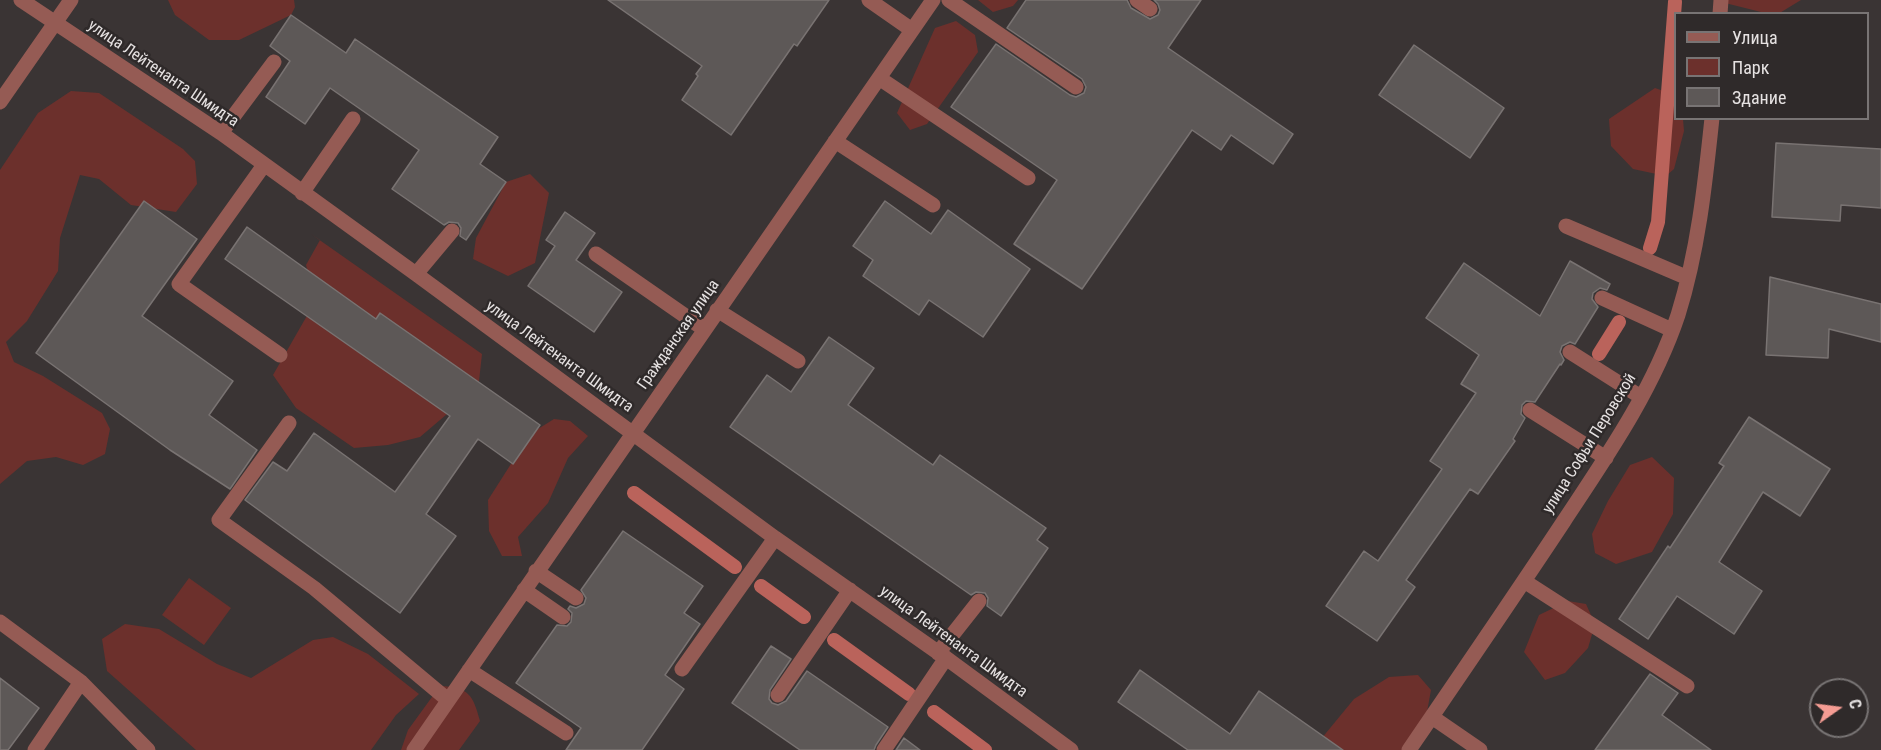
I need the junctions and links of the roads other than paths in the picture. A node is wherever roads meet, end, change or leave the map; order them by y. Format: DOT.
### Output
graph roads {
  1 [pos="21,0"];
  2 [pos="71,0"];
  3 [pos="869,0"];
  4 [pos="933,0"];
  5 [pos="949,0"];
  6 [pos="1137,0"];
  7 [pos="1150,9"];
  8 [pos="55,23"];
  9 [pos="912,30"];
  10 [pos="274,62"];
  11 [pos="879,78"];
  12 [pos="1076,87"];
  13 [pos="0,102"];
  14 [pos="353,118"];
  15 [pos="1712,120"];
  16 [pos="221,134"];
  17 [pos="835,141"];
  18 [pos="264,165"];
  19 [pos="1028,178"];
  20 [pos="302,193"];
  21 [pos="933,205"];
  22 [pos="1566,226"];
  23 [pos="452,231"];
  24 [pos="596,254"];
  25 [pos="416,274"];
  26 [pos="1688,278"];
  27 [pos="1602,298"];
  28 [pos="717,310"];
  29 [pos="705,329"];
  30 [pos="1672,330"];
  31 [pos="1570,352"];
  32 [pos="280,355"];
  33 [pos="798,361"];
  34 [pos="1641,398"];
  35 [pos="1530,410"];
  36 [pos="289,423"];
  37 [pos="632,433"];
  38 [pos="1606,458"];
  39 [pos="775,538"];
  40 [pos="537,572"];
  41 [pos="1524,581"];
  42 [pos="524,590"];
  43 [pos="850,590"];
  44 [pos="576,598"];
  45 [pos="979,601"];
  46 [pos="563,617"];
  47 [pos="0,622"];
  48 [pos="942,655"];
  49 [pos="682,669"];
  50 [pos="469,670"];
  51 [pos="81,682"];
  52 [pos="1687,686"];
  53 [pos="778,695"];
  54 [pos="448,700"];
  55 [pos="1432,717"];
  56 [pos="566,733"];
  57 [pos="35,750"];
  58 [pos="148,750"];
  59 [pos="414,750"];
  60 [pos="884,750"];
  61 [pos="1071,750"];
  62 [pos="1409,750"];
  63 [pos="1480,750"];
  1 -- 8 [label="street, улица Лейтенанта Шмидта"];
  2 -- 8 [label="street"];
  3 -- 9 [label="street"];
  4 -- 9 [label="street, Гражданская улица"];
  5 -- 12 [label="street"];
  6 -- 7 [label="street"];
  8 -- 13 [label="street"];
  8 -- 16 [label="street, улица Лейтенанта Шмидта"];
  9 -- 11 [label="street, Гражданская улица"];
  10 -- 16 [label="street"];
  11 -- 17 [label="street, Гражданская улица"];
  11 -- 19 [label="street"];
  14 -- 20 [label="street"];
  15 -- 26 [label="street, улица Софьи Перовской"];
  16 -- 18 [label="street, улица Лейтенанта Шмидта"];
  17 -- 21 [label="street"];
  17 -- 28 [label="street, Гражданская улица"];
  18 -- 20 [label="street, улица Лейтенанта Шмидта"];
  18 -- 32 [label="street"];
  20 -- 25 [label="street, улица Лейтенанта Шмидта"];
  22 -- 26 [label="street"];
  23 -- 25 [label="street"];
  24 -- 29 [label="street"];
  25 -- 37 [label="street, улица Лейтенанта Шмидта"];
  26 -- 30 [label="street, улица Софьи Перовской"];
  27 -- 30 [label="street"];
  28 -- 29 [label="street, Гражданская улица"];
  28 -- 33 [label="street"];
  29 -- 37 [label="street, Гражданская улица"];
  30 -- 34 [label="street, улица Софьи Перовской"];
  31 -- 34 [label="street"];
  34 -- 38 [label="street, улица Софьи Перовской"];
  35 -- 38 [label="street"];
  36 -- 54 [label="street"];
  37 -- 39 [label="street, улица Лейтенанта Шмидта"];
  37 -- 40 [label="street, Гражданская улица"];
  38 -- 41 [label="street, улица Софьи Перовской"];
  39 -- 43 [label="street, улица Лейтенанта Шмидта"];
  39 -- 49 [label="street"];
  40 -- 42 [label="street, Гражданская улица"];
  40 -- 44 [label="street"];
  41 -- 52 [label="street"];
  41 -- 55 [label="street, улица Софьи Перовской"];
  42 -- 46 [label="street"];
  42 -- 50 [label="street, Гражданская улица"];
  43 -- 48 [label="street, улица Лейтенанта Шмидта"];
  43 -- 53 [label="street"];
  45 -- 48 [label="street"];
  47 -- 51 [label="street"];
  48 -- 60 [label="street"];
  48 -- 61 [label="street, улица Лейтенанта Шмидта"];
  50 -- 54 [label="street, Гражданская улица"];
  50 -- 56 [label="street"];
  51 -- 57 [label="street"];
  51 -- 58 [label="street"];
  54 -- 59 [label="street, Гражданская улица"];
  55 -- 62 [label="street, улица Софьи Перовской"];
  55 -- 63 [label="street"];
}
